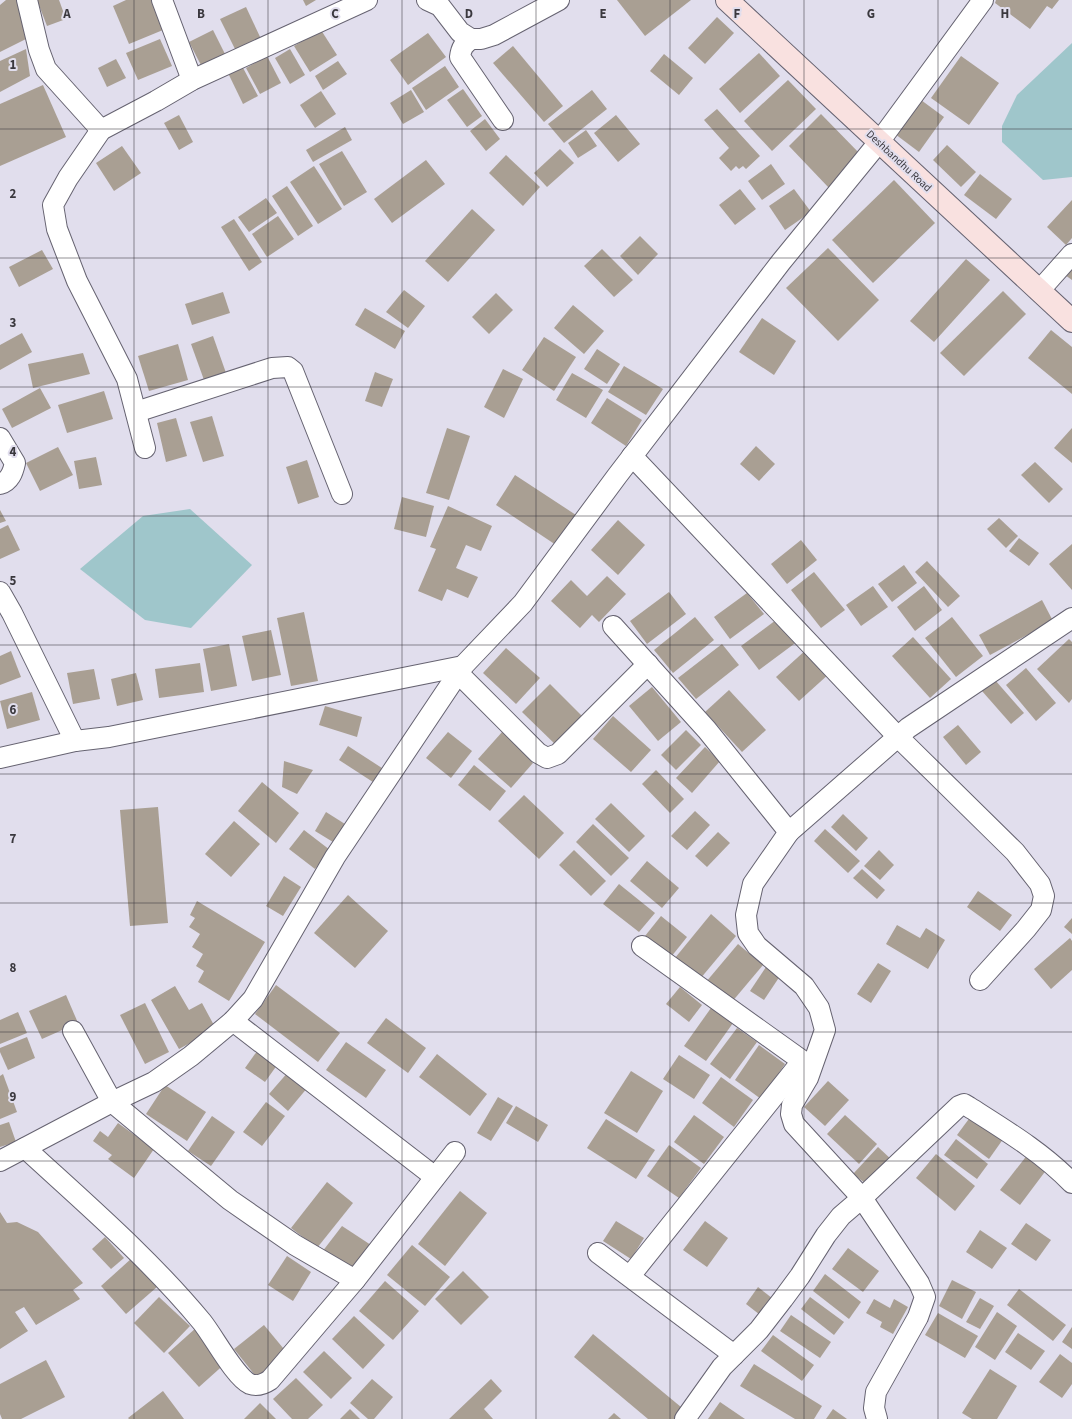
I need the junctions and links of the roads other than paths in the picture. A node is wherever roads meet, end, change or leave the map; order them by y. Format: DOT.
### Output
graph roads {
  1 [pos="27,0"];
  2 [pos="162,0"];
  3 [pos="367,0"];
  4 [pos="427,0"];
  5 [pos="559,0"];
  6 [pos="727,0"];
  7 [pos="983,0"];
  8 [pos="471,39"];
  9 [pos="192,80"];
  10 [pos="503,120"];
  11 [pos="101,130"];
  12 [pos="879,142"];
  13 [pos="1072,254"];
  14 [pos="1039,291"];
  15 [pos="1072,321"];
  16 [pos="136,412"];
  17 [pos="0,438"];
  18 [pos="145,448"];
  19 [pos="632,456"];
  20 [pos="0,484"];
  21 [pos="342,494"];
  22 [pos="0,592"];
  23 [pos="1072,618"];
  24 [pos="613,626"];
  25 [pos="648,664"];
  26 [pos="460,670"];
  27 [pos="898,737"];
  28 [pos="75,741"];
  29 [pos="0,758"];
  30 [pos="789,832"];
  31 [pos="642,946"];
  32 [pos="980,980"];
  33 [pos="234,1021"];
  34 [pos="73,1031"];
  35 [pos="807,1064"];
  36 [pos="112,1102"];
  37 [pos="25,1148"];
  38 [pos="456,1152"];
  39 [pos="0,1161"];
  40 [pos="436,1177"];
  41 [pos="1072,1183"];
  42 [pos="862,1198"];
  43 [pos="598,1253"];
  44 [pos="630,1276"];
  45 [pos="355,1280"];
  46 [pos="734,1355"];
  47 [pos="685,1419"];
  48 [pos="877,1419"];
  1 -- 11 [label="street"];
  2 -- 9 [label="street"];
  3 -- 9 [label="street"];
  4 -- 8 [label="street"];
  5 -- 8 [label="street"];
  6 -- 12 [label="street, Deshbandhu Road"];
  7 -- 12 [label="street"];
  8 -- 10 [label="street"];
  9 -- 11 [label="street"];
  11 -- 16 [label="street"];
  12 -- 14 [label="street, Deshbandhu Road"];
  12 -- 19 [label="street"];
  13 -- 14 [label="street"];
  14 -- 15 [label="street, Deshbandhu Road"];
  16 -- 18 [label="street"];
  16 -- 21 [label="street"];
  17 -- 20 [label="street"];
  19 -- 26 [label="street"];
  19 -- 27 [label="street"];
  22 -- 28 [label="street"];
  23 -- 27 [label="street"];
  24 -- 25 [label="street"];
  25 -- 26 [label="street"];
  25 -- 30 [label="street"];
  26 -- 28 [label="street"];
  26 -- 33 [label="street"];
  27 -- 30 [label="street"];
  27 -- 32 [label="street"];
  28 -- 29 [label="street"];
  30 -- 35 [label="street"];
  31 -- 35 [label="street"];
  33 -- 36 [label="street"];
  33 -- 40 [label="street"];
  34 -- 36 [label="street"];
  35 -- 42 [label="street"];
  35 -- 44 [label="street"];
  36 -- 37 [label="street"];
  36 -- 45 [label="street"];
  37 -- 39 [label="street"];
  37 -- 45 [label="street"];
  38 -- 40 [label="street"];
  40 -- 45 [label="street"];
  41 -- 42 [label="street"];
  42 -- 46 [label="street"];
  42 -- 48 [label="street"];
  43 -- 44 [label="street"];
  44 -- 46 [label="street"];
  46 -- 47 [label="street"];
}
